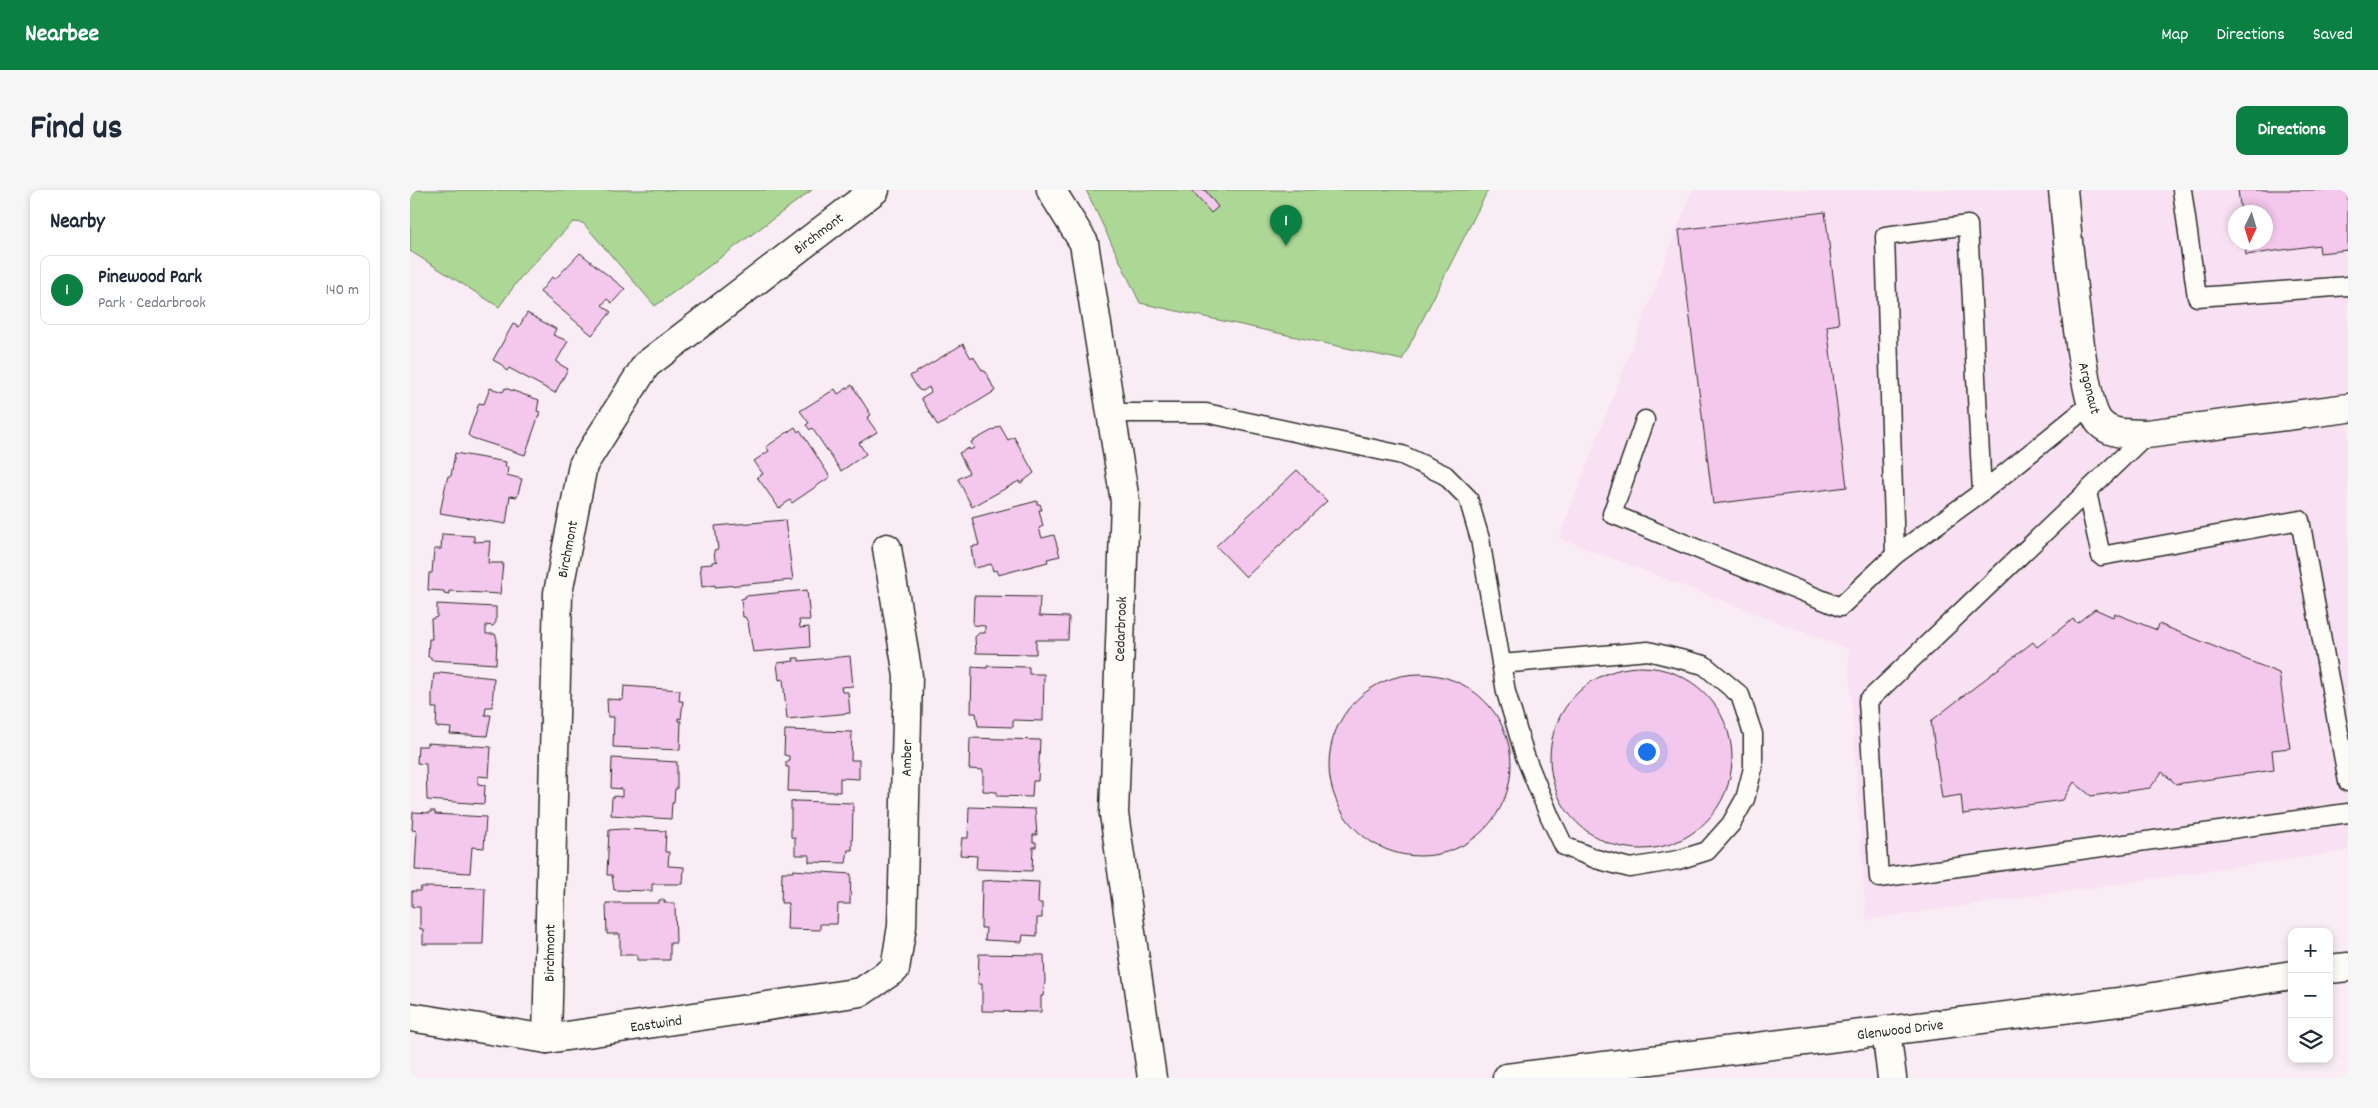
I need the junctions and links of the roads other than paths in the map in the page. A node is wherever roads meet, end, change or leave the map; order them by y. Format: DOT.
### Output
graph roads {
  1 [pos="875,190"];
  2 [pos="1051,190"];
  3 [pos="2063,190"];
  4 [pos="2182,190"];
  5 [pos="2348,286"];
  6 [pos="2091,404"];
  7 [pos="2348,408"];
  8 [pos="1111,413"];
  9 [pos="1645,420"];
  10 [pos="2147,434"];
  11 [pos="1982,492"];
  12 [pos="2087,492"];
  13 [pos="887,548"];
  14 [pos="1895,555"];
  15 [pos="1501,664"];
  16 [pos="2348,782"];
  17 [pos="2348,813"];
  18 [pos="2348,966"];
  19 [pos="2333,968"];
  20 [pos="895,969"];
  21 [pos="2288,976"];
  22 [pos="410,1017"];
  23 [pos="1886,1030"];
  24 [pos="547,1039"];
  25 [pos="1152,1078"];
  26 [pos="1507,1078"];
  27 [pos="1892,1078"];
  1 -- 24 [label="street, Birchmont"];
  2 -- 8 [label="street, Cedarbrook"];
  3 -- 6 [label="street, Argonaut"];
  4 -- 5 [label="lane"];
  6 -- 10 [label="street, Argonaut"];
  6 -- 11 [label="lane"];
  7 -- 10 [label="street, Argonaut"];
  8 -- 15 [label="lane"];
  8 -- 25 [label="street, Cedarbrook"];
  9 -- 14 [label="lane"];
  10 -- 12 [label="lane"];
  11 -- 14 [label="lane"];
  11 -- 14 [label="lane"];
  12 -- 16 [label="lane"];
  12 -- 17 [label="lane"];
  13 -- 20 [label="street, Amber"];
  15 -- 15 [label="lane"];
  18 -- 19 [label="street"];
  20 -- 24 [label="street, Eastwind"];
  21 -- 23 [label="street, Glenwood Drive"];
  22 -- 24 [label="street, Eastwind"];
  23 -- 26 [label="street, Glenwood Drive"];
  23 -- 27 [label="street"];
}
